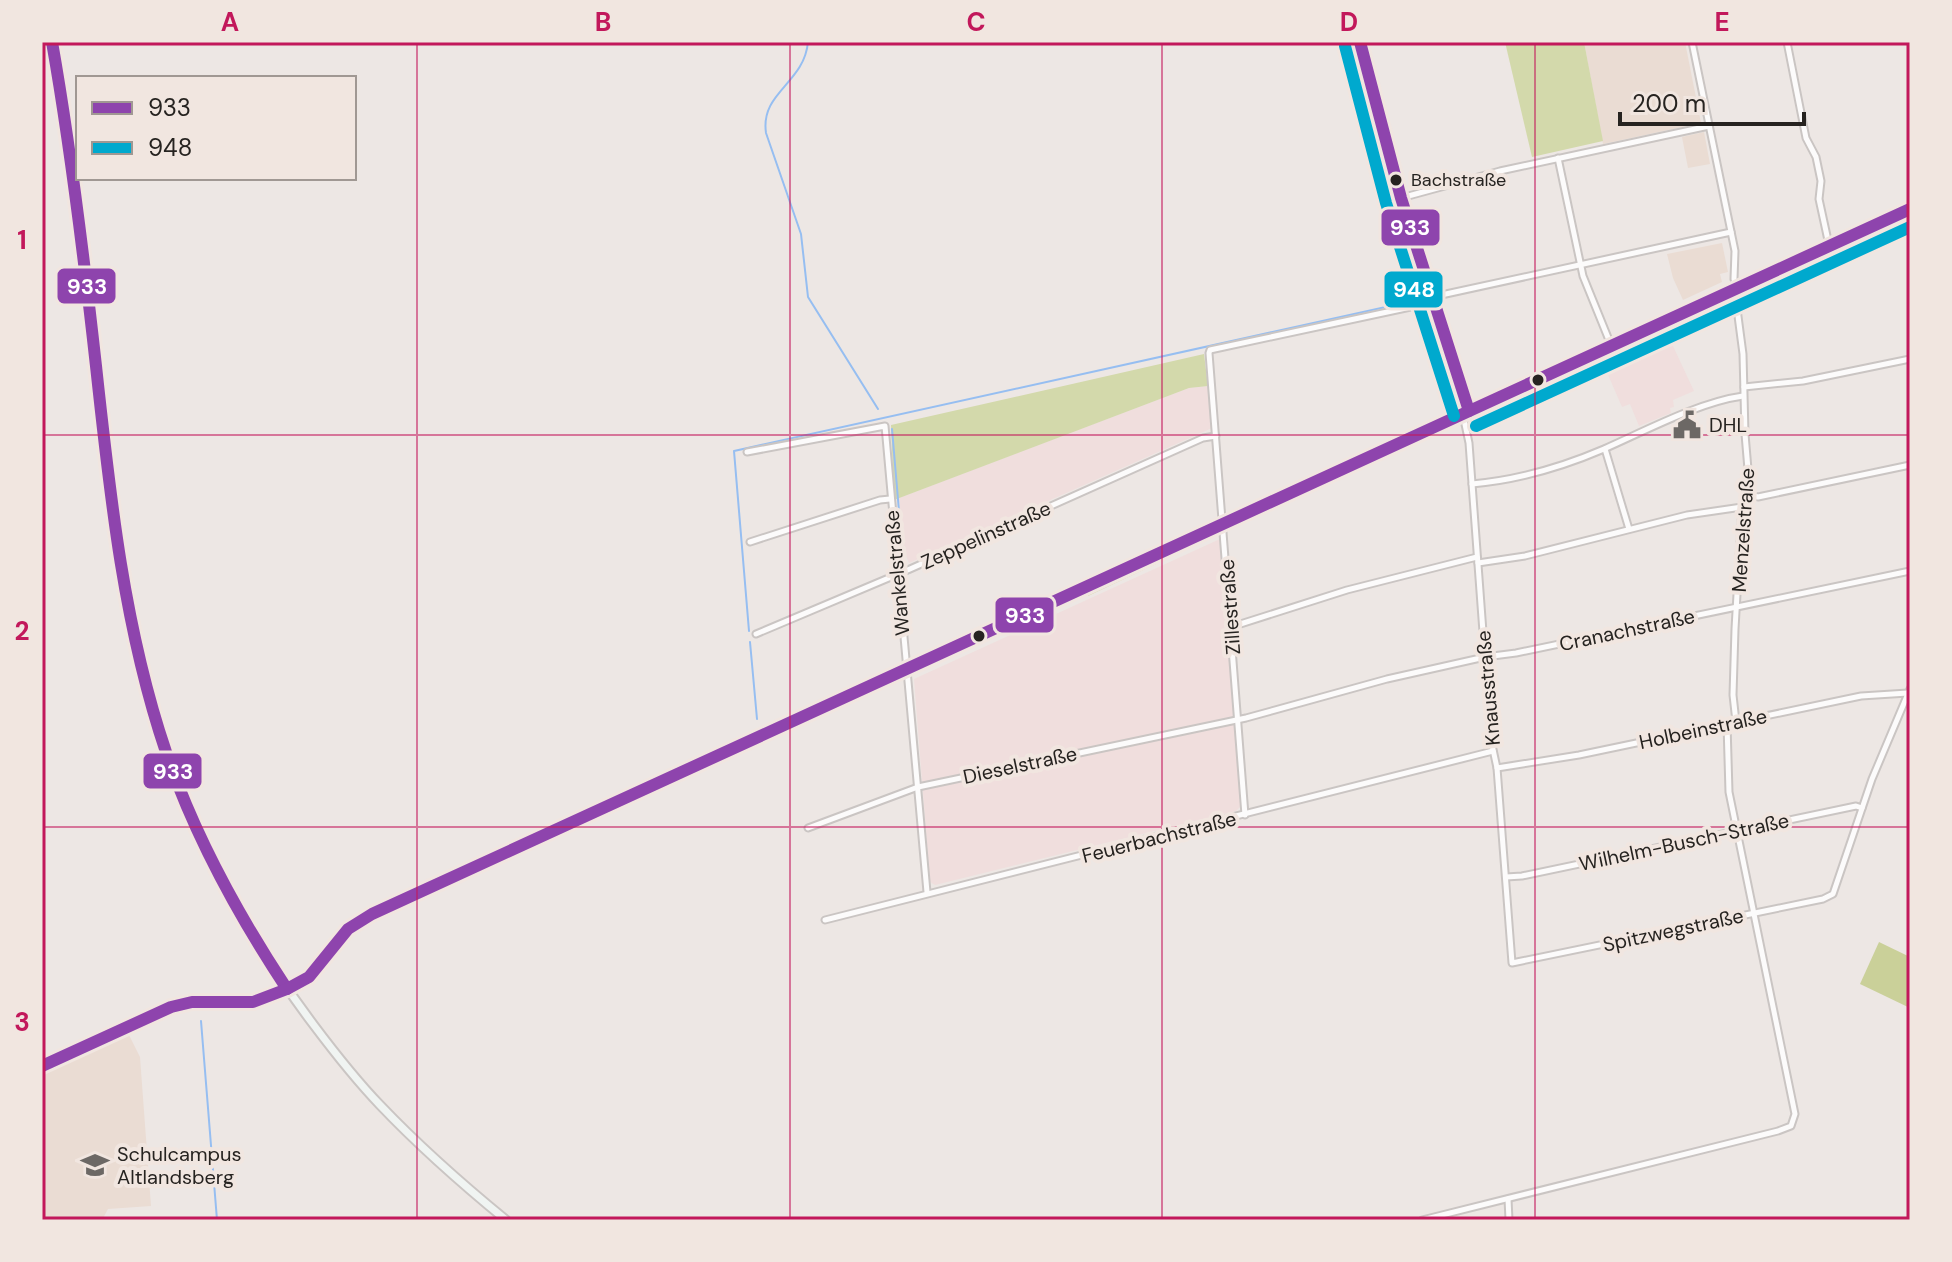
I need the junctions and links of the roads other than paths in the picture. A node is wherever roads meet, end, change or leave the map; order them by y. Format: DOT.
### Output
graph roads {
  1 [pos="52,42"];
  2 [pos="1360,42"];
  3 [pos="1692,42"];
  4 [pos="1787,42"];
  5 [pos="1709,126"];
  6 [pos="1558,158"];
  7 [pos="1401,198"];
  8 [pos="1910,209"];
  9 [pos="1731,232"];
  10 [pos="1829,245"];
  11 [pos="1581,265"];
  12 [pos="1735,289"];
  13 [pos="1433,299"];
  14 [pos="1611,345"];
  15 [pos="1910,359"];
  16 [pos="1744,387"];
  17 [pos="1744,396"];
  18 [pos="1466,412"];
  19 [pos="1216,436"];
  20 [pos="1605,449"];
  21 [pos="747,452"];
  22 [pos="1910,465"];
  23 [pos="1472,484"];
  24 [pos="1746,494"];
  25 [pos="890,499"];
  26 [pos="1742,507"];
  27 [pos="1223,523"];
  28 [pos="1629,529"];
  29 [pos="750,542"];
  30 [pos="1478,560"];
  31 [pos="1910,571"];
  32 [pos="898,573"];
  33 [pos="1738,607"];
  34 [pos="1231,627"];
  35 [pos="756,634"];
  36 [pos="1485,657"];
  37 [pos="906,668"];
  38 [pos="1910,692"];
  39 [pos="1238,719"];
  40 [pos="1736,722"];
  41 [pos="1727,724"];
  42 [pos="1493,751"];
  43 [pos="1497,768"];
  44 [pos="918,787"];
  45 [pos="1862,808"];
  46 [pos="1245,815"];
  47 [pos="808,828"];
  48 [pos="1737,830"];
  49 [pos="1506,877"];
  50 [pos="927,892"];
  51 [pos="1754,913"];
  52 [pos="825,920"];
  53 [pos="1512,963"];
  54 [pos="287,989"];
  55 [pos="42,1066"];
  56 [pos="1508,1199"];
  57 [pos="506,1220"];
  58 [pos="1422,1220"];
  59 [pos="1509,1220"];
  1 -- 54 [label="main road"];
  2 -- 7 [label="street"];
  3 -- 5 [label="street, Menzelstraße"];
  4 -- 10 [label="street"];
  5 -- 6 [label="street"];
  5 -- 9 [label="street, Menzelstraße"];
  6 -- 7 [label="street"];
  6 -- 11 [label="street"];
  7 -- 13 [label="street"];
  8 -- 10 [label="main road"];
  9 -- 11 [label="street"];
  9 -- 12 [label="street, Menzelstraße"];
  10 -- 12 [label="main road"];
  11 -- 13 [label="street"];
  11 -- 14 [label="street"];
  12 -- 14 [label="main road"];
  12 -- 16 [label="street, Menzelstraße"];
  13 -- 18 [label="street"];
  13 -- 19 [label="street, Zillestraße"];
  14 -- 18 [label="main road"];
  15 -- 16 [label="street"];
  16 -- 17 [label="street, Menzelstraße"];
  17 -- 20 [label="street"];
  17 -- 24 [label="street, Menzelstraße"];
  18 -- 23 [label="street, Knausstraße"];
  18 -- 27 [label="main road"];
  19 -- 27 [label="street, Zillestraße"];
  19 -- 32 [label="street, Zeppelinstraße"];
  20 -- 23 [label="street"];
  20 -- 28 [label="street"];
  21 -- 25 [label="street, Wankelstraße"];
  22 -- 24 [label="street"];
  23 -- 30 [label="street, Knausstraße"];
  24 -- 26 [label="street, Menzelstraße"];
  25 -- 29 [label="street"];
  25 -- 32 [label="street, Wankelstraße"];
  26 -- 28 [label="street"];
  26 -- 33 [label="street, Menzelstraße"];
  27 -- 34 [label="street, Zillestraße"];
  27 -- 37 [label="main road"];
  28 -- 30 [label="street"];
  30 -- 34 [label="street"];
  30 -- 36 [label="street, Knausstraße"];
  31 -- 33 [label="street, Cranachstraße"];
  32 -- 35 [label="street, Zeppelinstraße"];
  32 -- 37 [label="street, Wankelstraße"];
  33 -- 36 [label="street, Cranachstraße"];
  33 -- 40 [label="street, Menzelstraße"];
  34 -- 39 [label="street, Zillestraße"];
  36 -- 39 [label="street, Cranachstraße"];
  36 -- 42 [label="street, Knausstraße"];
  37 -- 44 [label="street, Wankelstraße"];
  37 -- 54 [label="main road"];
  38 -- 40 [label="street, Holbeinstraße"];
  38 -- 45 [label="street"];
  39 -- 44 [label="street, Dieselstraße"];
  39 -- 46 [label="street, Zillestraße"];
  40 -- 41 [label="street, Holbeinstraße"];
  41 -- 43 [label="street, Holbeinstraße"];
  41 -- 48 [label="street"];
  42 -- 43 [label="street, Knausstraße"];
  42 -- 46 [label="street, Feuerbachstraße"];
  43 -- 49 [label="street, Knausstraße"];
  44 -- 47 [label="street, Dieselstraße"];
  44 -- 50 [label="street, Wankelstraße"];
  45 -- 48 [label="street, Wilhelm-Busch-Straße"];
  45 -- 51 [label="street, Spitzwegstraße"];
  46 -- 50 [label="street, Feuerbachstraße"];
  48 -- 49 [label="street, Wilhelm-Busch-Straße"];
  48 -- 51 [label="street"];
  49 -- 53 [label="street, Knausstraße"];
  50 -- 52 [label="street, Feuerbachstraße"];
  51 -- 53 [label="street, Spitzwegstraße"];
  51 -- 56 [label="street"];
  54 -- 55 [label="main road"];
  54 -- 57 [label="main road"];
  56 -- 58 [label="street"];
  56 -- 59 [label="street"];
}
